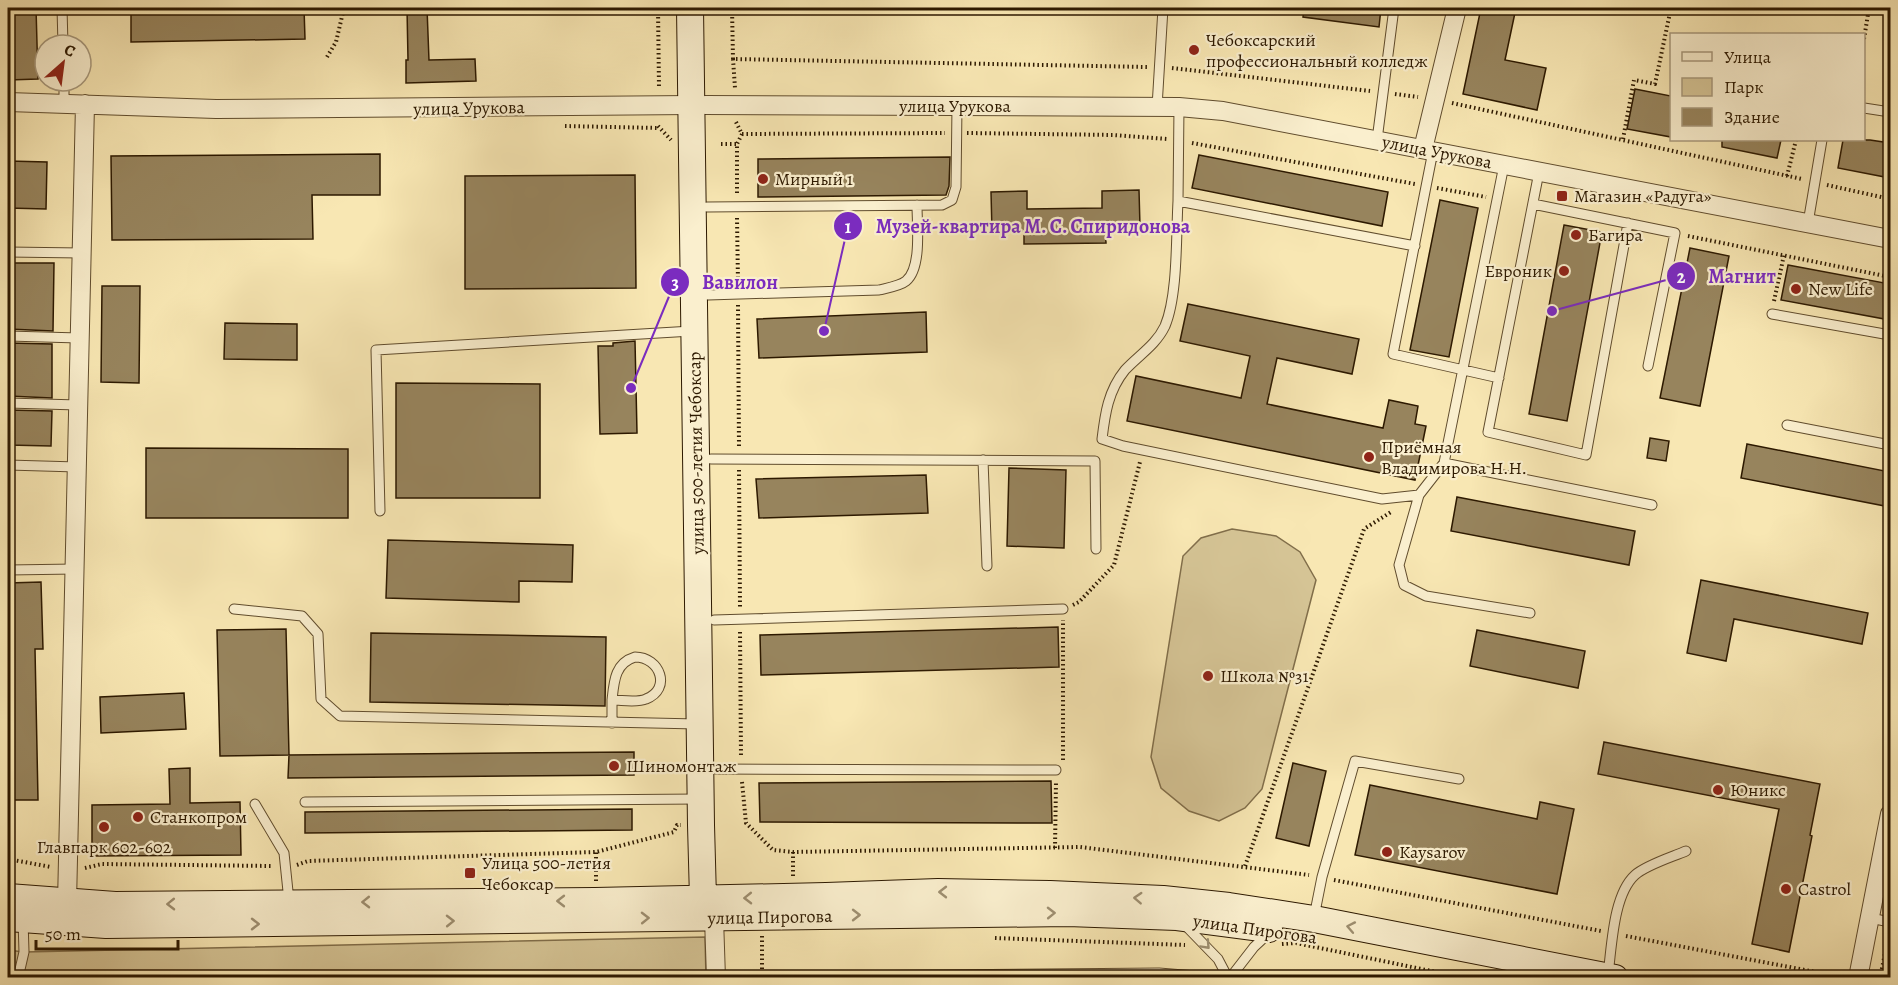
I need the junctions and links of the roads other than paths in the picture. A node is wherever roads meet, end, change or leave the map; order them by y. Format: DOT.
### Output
graph roads {
  1 [pos="62,8"];
  2 [pos="690,8"];
  3 [pos="704,8"];
  4 [pos="771,8"];
  5 [pos="786,8"];
  6 [pos="1163,8"];
  7 [pos="1394,8"];
  8 [pos="1457,8"];
  9 [pos="63,33"];
  10 [pos="64,93"];
  11 [pos="8,102"];
  12 [pos="64,103"];
  13 [pos="85,105"];
  14 [pos="698,105"];
  15 [pos="957,106"];
  16 [pos="1157,107"];
  17 [pos="1179,107"];
  18 [pos="1865,108"];
  19 [pos="1890,112"];
  20 [pos="1377,140"];
  21 [pos="1822,141"];
  22 [pos="1428,150"];
  23 [pos="1504,165"];
  24 [pos="1539,172"];
  25 [pos="1178,201"];
  26 [pos="1533,204"];
  27 [pos="917,206"];
  28 [pos="706,207"];
  29 [pos="1808,223"];
  30 [pos="1628,224"];
  31 [pos="1890,239"];
  32 [pos="1414,246"];
  33 [pos="8,252"];
  34 [pos="81,253"];
  35 [pos="701,295"];
  36 [pos="1772,314"];
  37 [pos="701,331"];
  38 [pos="1890,335"];
  39 [pos="8,336"];
  40 [pos="80,338"];
  41 [pos="1648,366"];
  42 [pos="1463,371"];
  43 [pos="1499,378"];
  44 [pos="8,403"];
  45 [pos="78,405"];
  46 [pos="1787,425"];
  47 [pos="1890,446"];
  48 [pos="703,459"];
  49 [pos="983,460"];
  50 [pos="1444,463"];
  51 [pos="8,465"];
  52 [pos="77,467"];
  53 [pos="1419,495"];
  54 [pos="1652,506"];
  55 [pos="380,511"];
  56 [pos="1096,549"];
  57 [pos="987,566"];
  58 [pos="75,569"];
  59 [pos="8,570"];
  60 [pos="234,609"];
  61 [pos="1063,609"];
  62 [pos="1530,613"];
  63 [pos="706,620"];
  64 [pos="612,700"];
  65 [pos="612,723"];
  66 [pos="707,725"];
  67 [pos="729,769"];
  68 [pos="1056,770"];
  69 [pos="1459,779"];
  70 [pos="700,799"];
  71 [pos="305,802"];
  72 [pos="255,804"];
  73 [pos="1890,814"];
  74 [pos="1686,851"];
  75 [pos="712,905"];
  76 [pos="15,909"];
  77 [pos="1177,909"];
  78 [pos="67,913"];
  79 [pos="290,913"];
  80 [pos="1870,918"];
  81 [pos="1314,920"];
  82 [pos="1275,921"];
  83 [pos="1890,922"];
  84 [pos="1577,974"];
  85 [pos="1159,975"];
  86 [pos="1610,977"];
  87 [pos="18,978"];
  88 [pos="716,978"];
  89 [pos="819,978"];
  90 [pos="1220,978"];
  91 [pos="1229,978"];
  92 [pos="1527,978"];
  93 [pos="1858,978"];
  1 -- 9 [label="lane"];
  2 -- 14 [label="main road, улица 500-летия Чебоксар"];
  3 -- 14 [label="main road, улица 500-летия Чебоксар"];
  4 -- 5 [label="lane"];
  6 -- 16 [label="lane"];
  7 -- 20 [label="lane"];
  8 -- 22 [label="street"];
  10 -- 12 [label="lane"];
  11 -- 12 [label="street, улица Урукова"];
  12 -- 13 [label="street, улица Урукова"];
  13 -- 14 [label="street, улица Урукова"];
  13 -- 34 [label="street"];
  14 -- 15 [label="street, улица Урукова"];
  14 -- 28 [label="main road, улица 500-летия Чебоксар"];
  14 -- 35 [label="main road, улица 500-летия Чебоксар"];
  15 -- 16 [label="street, улица Урукова"];
  15 -- 27 [label="lane"];
  16 -- 17 [label="street, улица Урукова"];
  17 -- 20 [label="street, улица Урукова"];
  17 -- 25 [label="lane"];
  18 -- 19 [label="lane"];
  20 -- 22 [label="street, улица Урукова"];
  21 -- 29 [label="lane"];
  22 -- 23 [label="street, улица Урукова"];
  22 -- 32 [label="lane"];
  23 -- 24 [label="street, улица Урукова"];
  23 -- 42 [label="lane"];
  24 -- 26 [label="lane"];
  24 -- 29 [label="street, улица Урукова"];
  25 -- 32 [label="lane"];
  25 -- 53 [label="lane"];
  26 -- 30 [label="lane"];
  26 -- 43 [label="lane"];
  27 -- 28 [label="lane"];
  27 -- 35 [label="lane"];
  28 -- 35 [label="main road, улица 500-летия Чебоксар"];
  29 -- 31 [label="street, улица Урукова"];
  30 -- 41 [label="lane"];
  30 -- 43 [label="lane"];
  32 -- 42 [label="lane"];
  33 -- 34 [label="lane"];
  34 -- 40 [label="street"];
  35 -- 37 [label="main road, улица 500-летия Чебоксар"];
  36 -- 38 [label="lane"];
  37 -- 48 [label="main road, улица 500-летия Чебоксар"];
  37 -- 55 [label="lane"];
  39 -- 40 [label="lane"];
  40 -- 45 [label="street"];
  42 -- 43 [label="lane"];
  42 -- 50 [label="lane"];
  44 -- 45 [label="lane"];
  45 -- 52 [label="street"];
  46 -- 47 [label="lane"];
  48 -- 49 [label="lane"];
  48 -- 63 [label="main road, улица 500-летия Чебоксар"];
  49 -- 56 [label="lane"];
  49 -- 57 [label="lane"];
  50 -- 53 [label="lane"];
  50 -- 54 [label="lane"];
  51 -- 52 [label="lane"];
  52 -- 58 [label="street"];
  53 -- 62 [label="lane"];
  58 -- 59 [label="lane"];
  58 -- 78 [label="street"];
  60 -- 65 [label="lane"];
  61 -- 63 [label="lane"];
  63 -- 66 [label="main road, улица 500-летия Чебоксар"];
  64 -- 64 [label="lane"];
  64 -- 65 [label="lane"];
  65 -- 66 [label="lane"];
  66 -- 67 [label="main road, улица 500-летия Чебоксар"];
  66 -- 70 [label="main road, улица 500-летия Чебоксар"];
  67 -- 68 [label="lane"];
  67 -- 75 [label="main road, улица 500-летия Чебоксар"];
  69 -- 81 [label="lane"];
  70 -- 71 [label="lane"];
  70 -- 75 [label="main road, улица 500-летия Чебоксар"];
  72 -- 79 [label="lane"];
  73 -- 80 [label="street"];
  74 -- 86 [label="lane"];
  75 -- 77 [label="main road, улица Пирогова"];
  75 -- 79 [label="main road, улица Пирогова"];
  75 -- 88 [label="street"];
  76 -- 78 [label="main road, улица Пирогова"];
  76 -- 87 [label="lane"];
  77 -- 82 [label="main road, улица Пирогова"];
  77 -- 91 [label="lane"];
  78 -- 79 [label="main road, улица Пирогова"];
  80 -- 83 [label="lane"];
  80 -- 93 [label="street"];
  81 -- 82 [label="main road, улица Пирогова"];
  84 -- 81 [label="main road, улица Пирогова, one-way"];
  82 -- 91 [label="lane"];
  82 -- 92 [label="main road, улица Пирогова"];
  84 -- 86 [label="main road, улица Пирогова"];
  85 -- 89 [label="lane"];
  85 -- 90 [label="lane"];
}
